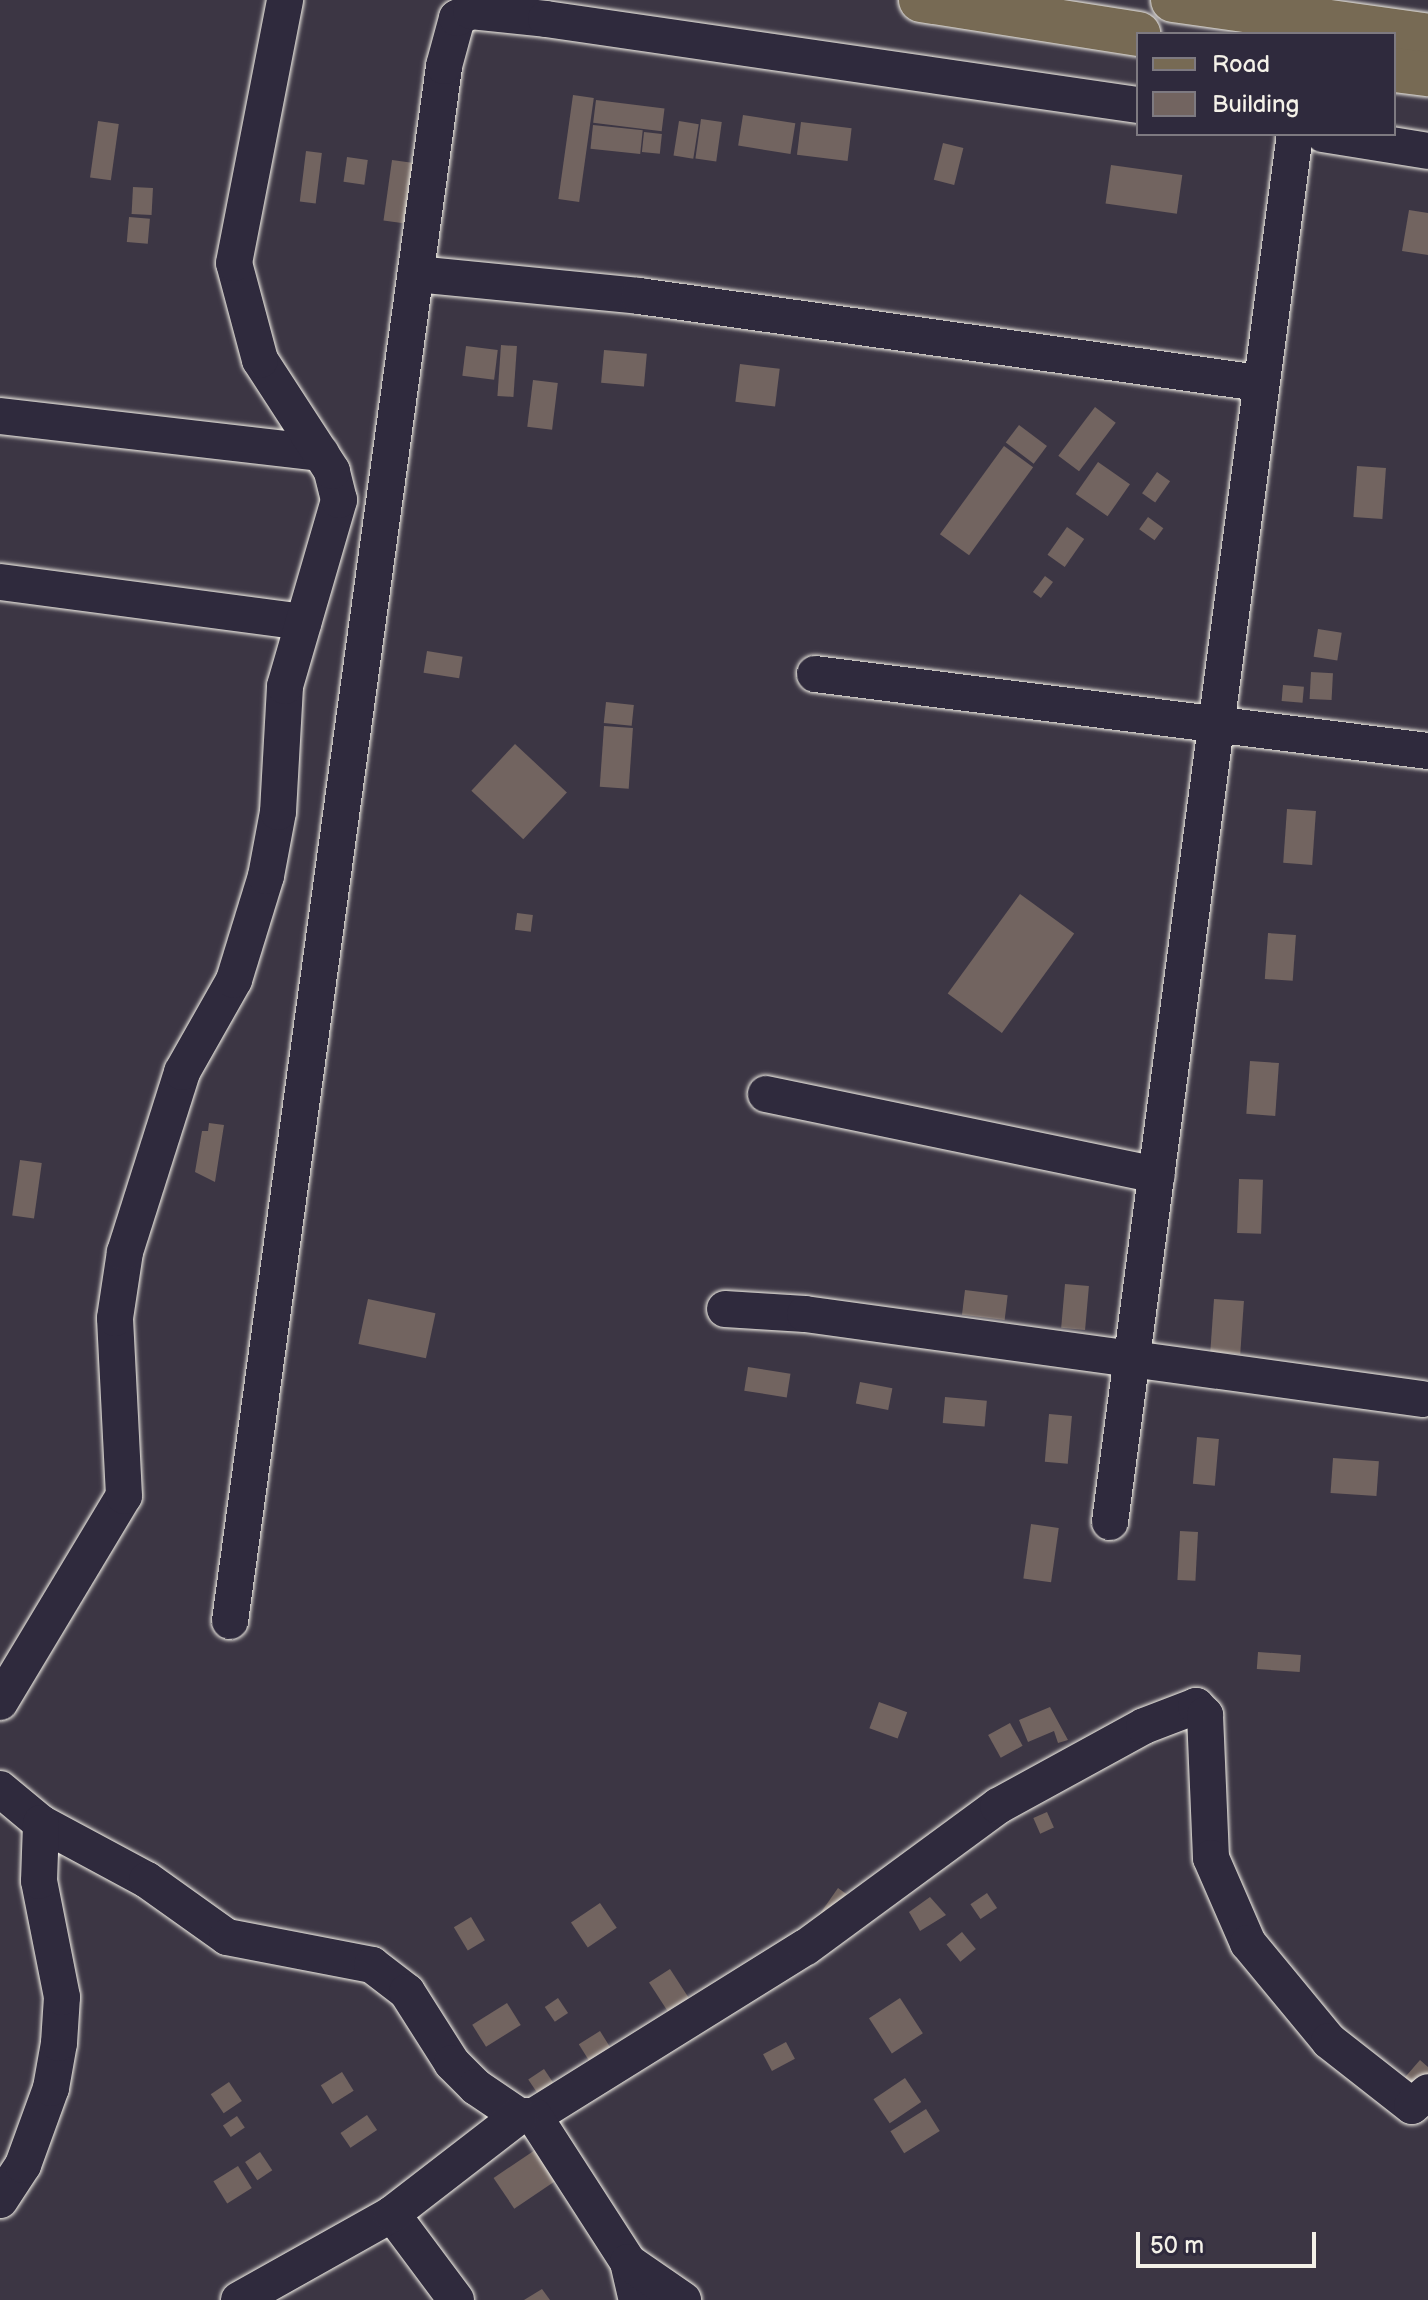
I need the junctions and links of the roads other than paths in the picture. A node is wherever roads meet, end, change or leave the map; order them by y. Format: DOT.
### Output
graph roads {
  1 [pos="285,0"];
  2 [pos="921,0"];
  3 [pos="1173,0"];
  4 [pos="1136,34"];
  5 [pos="1428,36"];
  6 [pos="1396,70"];
  7 [pos="1428,74"];
  8 [pos="1136,105"];
  9 [pos="1295,136"];
  10 [pos="1335,136"];
  11 [pos="1428,151"];
  12 [pos="416,274"];
  13 [pos="1259,383"];
  14 [pos="0,416"];
  15 [pos="321,453"];
  16 [pos="0,582"];
  17 [pos="303,622"];
  18 [pos="815,674"];
  19 [pos="1218,725"];
  20 [pos="1428,751"];
  21 [pos="766,1094"];
  22 [pos="1157,1175"];
  23 [pos="725,1309"];
  24 [pos="1133,1361"];
  25 [pos="1422,1399"];
  26 [pos="1110,1522"];
  27 [pos="230,1621"];
  28 [pos="0,1702"];
  29 [pos="0,1789"];
  30 [pos="41,1823"];
  31 [pos="1428,2092"];
  32 [pos="526,2116"];
  33 [pos="0,2200"];
  34 [pos="392,2214"];
  35 [pos="628,2262"];
  36 [pos="239,2300"];
  37 [pos="456,2300"];
  38 [pos="637,2300"];
  39 [pos="683,2300"];
  1 -- 15 [label="street"];
  2 -- 4 [label="main road"];
  3 -- 5 [label="main road"];
  6 -- 7 [label="main road"];
  8 -- 12 [label="street"];
  9 -- 13 [label="street"];
  10 -- 11 [label="street"];
  12 -- 13 [label="street"];
  12 -- 27 [label="street"];
  13 -- 19 [label="street"];
  14 -- 15 [label="street"];
  15 -- 17 [label="street"];
  16 -- 17 [label="street"];
  17 -- 28 [label="street"];
  18 -- 19 [label="street"];
  19 -- 20 [label="street"];
  19 -- 22 [label="street"];
  21 -- 22 [label="street"];
  22 -- 24 [label="street"];
  23 -- 24 [label="street"];
  24 -- 25 [label="street"];
  24 -- 26 [label="street"];
  29 -- 30 [label="street"];
  30 -- 32 [label="street"];
  30 -- 33 [label="street"];
  31 -- 32 [label="street"];
  32 -- 34 [label="street"];
  32 -- 35 [label="street"];
  34 -- 36 [label="street"];
  34 -- 37 [label="street"];
  35 -- 38 [label="street"];
  35 -- 39 [label="street"];
}
